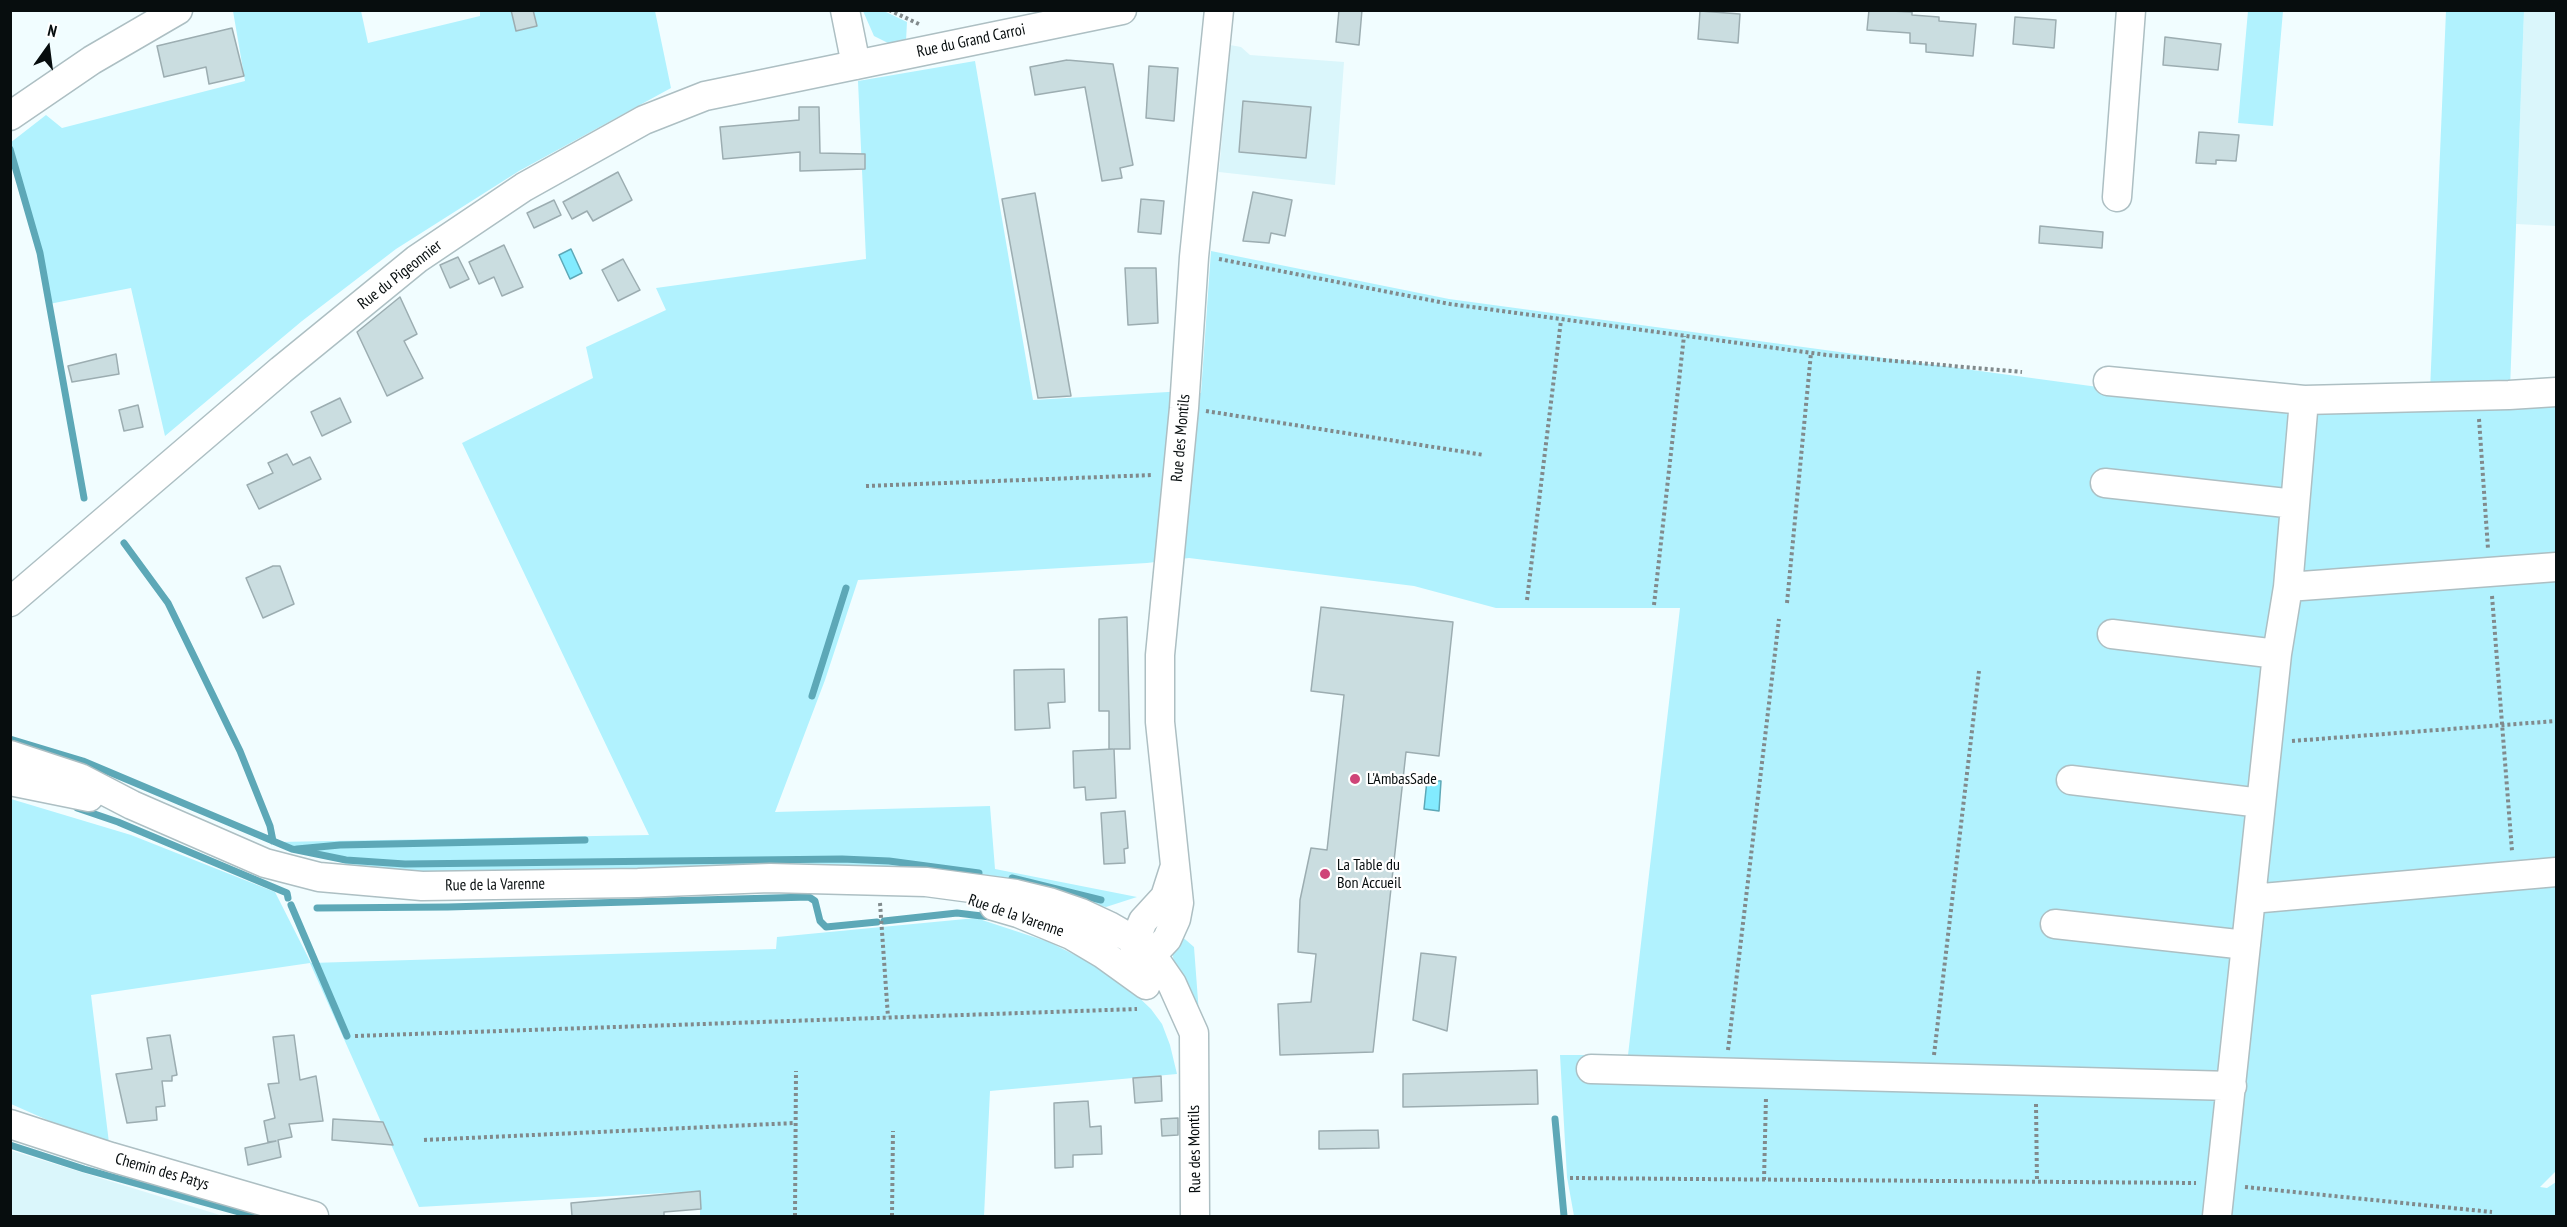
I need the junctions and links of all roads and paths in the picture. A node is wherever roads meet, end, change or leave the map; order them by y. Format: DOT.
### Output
graph roads {
  1 [pos="178,10"];
  2 [pos="845,10"];
  3 [pos="1122,10"];
  4 [pos="1219,10"];
  5 [pos="2131,10"];
  6 [pos="856,65"];
  7 [pos="10,116"];
  8 [pos="2117,197"];
  9 [pos="1194,258"];
  10 [pos="1561,320"];
  11 [pos="1684,336"];
  12 [pos="1812,353"];
  13 [pos="2022,372"];
  14 [pos="2108,381"];
  15 [pos="2556,392"];
  16 [pos="2477,396"];
  17 [pos="2304,400"];
  18 [pos="1184,408"];
  19 [pos="1484,455"];
  20 [pos="1177,474"];
  21 [pos="2105,483"];
  22 [pos="866,486"];
  23 [pos="2295,504"];
  24 [pos="2556,567"];
  25 [pos="2490,572"];
  26 [pos="2288,586"];
  27 [pos="1527,600"];
  28 [pos="10,602"];
  29 [pos="1786,603"];
  30 [pos="1654,605"];
  31 [pos="1779,619"];
  32 [pos="2112,634"];
  33 [pos="2277,654"];
  34 [pos="1979,671"];
  35 [pos="2556,721"];
  36 [pos="2502,725"];
  37 [pos="2268,743"];
  38 [pos="10,756"];
  39 [pos="2071,780"];
  40 [pos="10,781"];
  41 [pos="2261,803"];
  42 [pos="132,805"];
  43 [pos="1174,865"];
  44 [pos="2556,872"];
  45 [pos="2514,876"];
  46 [pos="875,881"];
  47 [pos="2251,899"];
  48 [pos="1018,913"];
  49 [pos="1150,913"];
  50 [pos="2055,924"];
  51 [pos="1109,926"];
  52 [pos="2246,945"];
  53 [pos="1140,950"];
  54 [pos="1146,997"];
  55 [pos="888,1017"];
  56 [pos="355,1036"];
  57 [pos="1591,1069"];
  58 [pos="796,1071"];
  59 [pos="1725,1072"];
  60 [pos="1766,1074"];
  61 [pos="1931,1078"];
  62 [pos="1194,1081"];
  63 [pos="2036,1081"];
  64 [pos="2232,1086"];
  65 [pos="795,1123"];
  66 [pos="10,1124"];
  67 [pos="893,1131"];
  68 [pos="424,1140"];
  69 [pos="1570,1178"];
  70 [pos="1764,1180"];
  71 [pos="2037,1182"];
  72 [pos="2221,1184"];
  73 [pos="2492,1212"];
  74 [pos="314,1216"];
  75 [pos="795,1216"];
  76 [pos="892,1216"];
  77 [pos="1195,1216"];
  78 [pos="2217,1216"];
  1 -- 7 [label="street"];
  2 -- 6 [label="street"];
  3 -- 6 [label="street, Rue du Grand Carroi"];
  4 -- 9 [label="street, Rue des Montils"];
  5 -- 8 [label="street"];
  6 -- 28 [label="street, Rue du Pigeonnier"];
  9 -- 10 [label="path"];
  9 -- 18 [label="street, Rue des Montils"];
  10 -- 11 [label="path"];
  10 -- 27 [label="path"];
  11 -- 12 [label="path"];
  11 -- 30 [label="path"];
  12 -- 13 [label="path"];
  12 -- 29 [label="path"];
  14 -- 17 [label="street"];
  15 -- 16 [label="street"];
  16 -- 17 [label="street"];
  16 -- 25 [label="path"];
  17 -- 23 [label="street"];
  18 -- 19 [label="path"];
  18 -- 20 [label="street, Rue des Montils"];
  20 -- 22 [label="path"];
  20 -- 43 [label="street, Rue des Montils"];
  21 -- 23 [label="street"];
  23 -- 26 [label="street"];
  24 -- 25 [label="street"];
  25 -- 26 [label="street"];
  25 -- 36 [label="path"];
  26 -- 33 [label="street"];
  31 -- 59 [label="path"];
  32 -- 33 [label="street"];
  33 -- 37 [label="street"];
  34 -- 61 [label="path"];
  35 -- 36 [label="path"];
  36 -- 37 [label="path"];
  36 -- 45 [label="path"];
  37 -- 41 [label="street"];
  38 -- 42 [label="street, Rue de la Varenne"];
  39 -- 41 [label="street"];
  40 -- 42 [label="street, Rue de la Varenne"];
  41 -- 47 [label="street"];
  42 -- 46 [label="street, Rue de la Varenne"];
  43 -- 49 [label="street, Rue des Montils"];
  43 -- 53 [label="street, Rue des Montils"];
  44 -- 45 [label="street"];
  45 -- 47 [label="street"];
  46 -- 48 [label="street, Rue de la Varenne"];
  46 -- 51 [label="street, Rue de la Varenne"];
  46 -- 55 [label="path"];
  47 -- 52 [label="street"];
  48 -- 53 [label="street"];
  48 -- 54 [label="street, Rue de la Varenne"];
  49 -- 51 [label="street"];
  49 -- 53 [label="street, Rue des Montils"];
  50 -- 52 [label="street"];
  51 -- 53 [label="street, Rue de la Varenne"];
  52 -- 64 [label="street"];
  53 -- 54 [label="street, Rue des Montils"];
  53 -- 62 [label="street, Rue des Montils"];
  54 -- 55 [label="path"];
  54 -- 62 [label="street, Rue des Montils"];
  55 -- 56 [label="path"];
  57 -- 59 [label="street"];
  58 -- 65 [label="path"];
  59 -- 60 [label="street"];
  60 -- 61 [label="street"];
  60 -- 70 [label="path"];
  61 -- 63 [label="street"];
  62 -- 77 [label="street, Rue des Montils"];
  63 -- 64 [label="street"];
  63 -- 71 [label="path"];
  64 -- 72 [label="street"];
  65 -- 68 [label="path"];
  65 -- 75 [label="path"];
  66 -- 74 [label="street, Chemin des Patys"];
  67 -- 76 [label="path"];
  69 -- 70 [label="path"];
  70 -- 71 [label="path"];
  71 -- 72 [label="path"];
  72 -- 73 [label="path"];
  72 -- 78 [label="street"];
}
